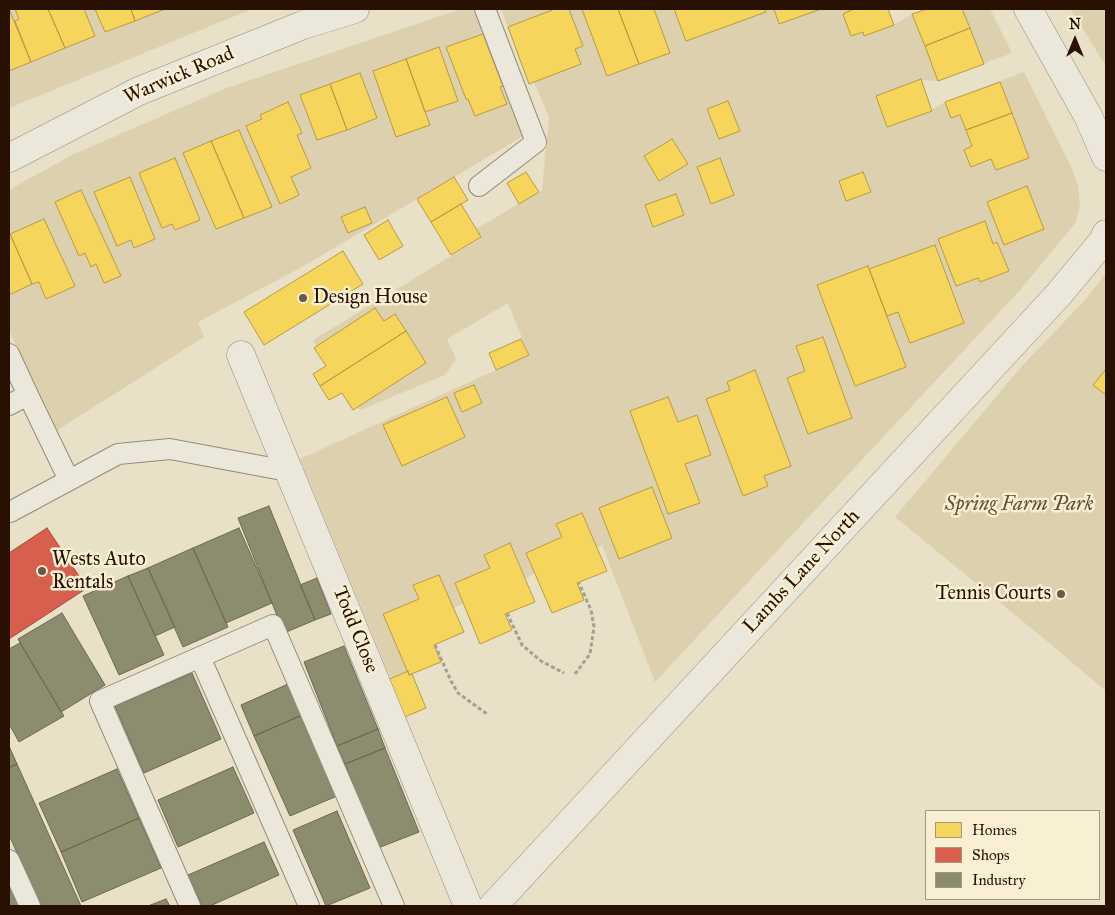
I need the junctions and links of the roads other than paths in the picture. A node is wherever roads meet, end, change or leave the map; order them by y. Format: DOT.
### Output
graph roads {
  1 [pos="355,9"];
  2 [pos="485,9"];
  3 [pos="1028,9"];
  4 [pos="1106,156"];
  5 [pos="9,158"];
  6 [pos="479,186"];
  7 [pos="1106,234"];
  8 [pos="9,354"];
  9 [pos="242,355"];
  10 [pos="28,395"];
  11 [pos="9,405"];
  12 [pos="288,466"];
  13 [pos="69,480"];
  14 [pos="10,512"];
  15 [pos="200,657"];
  16 [pos="9,860"];
  17 [pos="30,906"];
  18 [pos="190,906"];
  19 [pos="309,906"];
  20 [pos="394,906"];
  21 [pos="468,906"];
  22 [pos="493,906"];
  1 -- 5 [label="street, Warwick Road"];
  2 -- 6 [label="lane"];
  3 -- 4 [label="street"];
  7 -- 22 [label="street, Lambs Lane North"];
  8 -- 10 [label="lane"];
  9 -- 12 [label="street, Todd Close"];
  10 -- 11 [label="lane"];
  10 -- 13 [label="lane"];
  12 -- 13 [label="lane"];
  12 -- 21 [label="street, Todd Close"];
  13 -- 14 [label="lane"];
  15 -- 18 [label="lane"];
  15 -- 19 [label="lane"];
  15 -- 20 [label="lane"];
  16 -- 17 [label="lane"];
}
